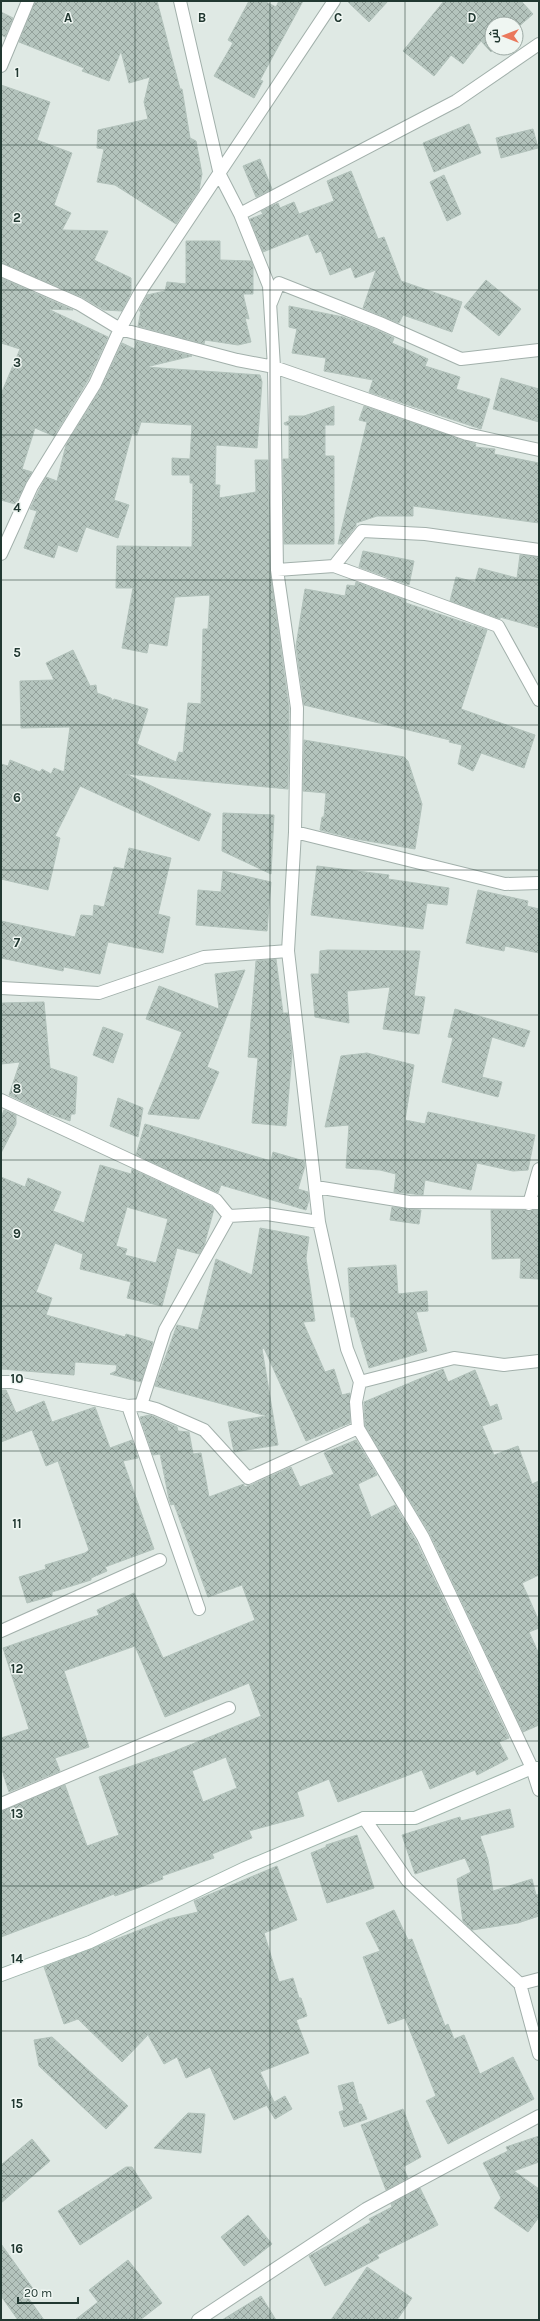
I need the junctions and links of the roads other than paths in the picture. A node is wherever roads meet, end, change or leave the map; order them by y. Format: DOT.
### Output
graph roads {
  1 [pos="28,1"];
  2 [pos="180,1"];
  3 [pos="334,1"];
  4 [pos="539,44"];
  5 [pos="1,66"];
  6 [pos="220,175"];
  7 [pos="240,214"];
  8 [pos="1,270"];
  9 [pos="270,308"];
  10 [pos="120,329"];
  11 [pos="539,350"];
  12 [pos="274,367"];
  13 [pos="539,450"];
  14 [pos="539,550"];
  15 [pos="1,554"];
  16 [pos="334,566"];
  17 [pos="277,570"];
  18 [pos="539,700"];
  19 [pos="295,832"];
  20 [pos="539,883"];
  21 [pos="288,951"];
  22 [pos="1,988"];
  23 [pos="1,1100"];
  24 [pos="539,1169"];
  25 [pos="316,1186"];
  26 [pos="534,1203"];
  27 [pos="229,1216"];
  28 [pos="319,1222"];
  29 [pos="539,1361"];
  30 [pos="1,1382"];
  31 [pos="360,1382"];
  32 [pos="141,1404"];
  33 [pos="128,1406"];
  34 [pos="358,1428"];
  35 [pos="160,1560"];
  36 [pos="199,1609"];
  37 [pos="1,1631"];
  38 [pos="229,1708"];
  39 [pos="535,1768"];
  40 [pos="539,1790"];
  41 [pos="1,1804"];
  42 [pos="364,1818"];
  43 [pos="1,1975"];
  44 [pos="539,1979"];
  45 [pos="520,1984"];
  46 [pos="539,2054"];
  47 [pos="539,2116"];
  48 [pos="198,2320"];
  1 -- 5 [label="street"];
  2 -- 6 [label="street"];
  3 -- 6 [label="street"];
  4 -- 7 [label="street"];
  6 -- 7 [label="street"];
  6 -- 10 [label="street"];
  7 -- 9 [label="street"];
  8 -- 10 [label="street"];
  9 -- 11 [label="street"];
  9 -- 12 [label="street"];
  10 -- 12 [label="street"];
  10 -- 15 [label="street"];
  12 -- 13 [label="street"];
  12 -- 17 [label="street"];
  14 -- 16 [label="street"];
  16 -- 17 [label="street"];
  16 -- 18 [label="street"];
  17 -- 19 [label="street"];
  19 -- 20 [label="street"];
  19 -- 21 [label="street"];
  21 -- 22 [label="street"];
  21 -- 25 [label="street"];
  23 -- 27 [label="street"];
  24 -- 26 [label="street"];
  25 -- 26 [label="street"];
  25 -- 28 [label="street"];
  27 -- 28 [label="street"];
  27 -- 32 [label="street"];
  28 -- 31 [label="street"];
  29 -- 31 [label="street"];
  30 -- 33 [label="street"];
  31 -- 34 [label="street"];
  32 -- 33 [label="street"];
  32 -- 34 [label="street"];
  33 -- 36 [label="street"];
  34 -- 39 [label="street"];
  35 -- 37 [label="street"];
  38 -- 41 [label="street"];
  39 -- 40 [label="street"];
  39 -- 42 [label="street"];
  42 -- 43 [label="street"];
  42 -- 45 [label="street"];
  44 -- 45 [label="street"];
  45 -- 46 [label="street"];
  47 -- 48 [label="street"];
}
